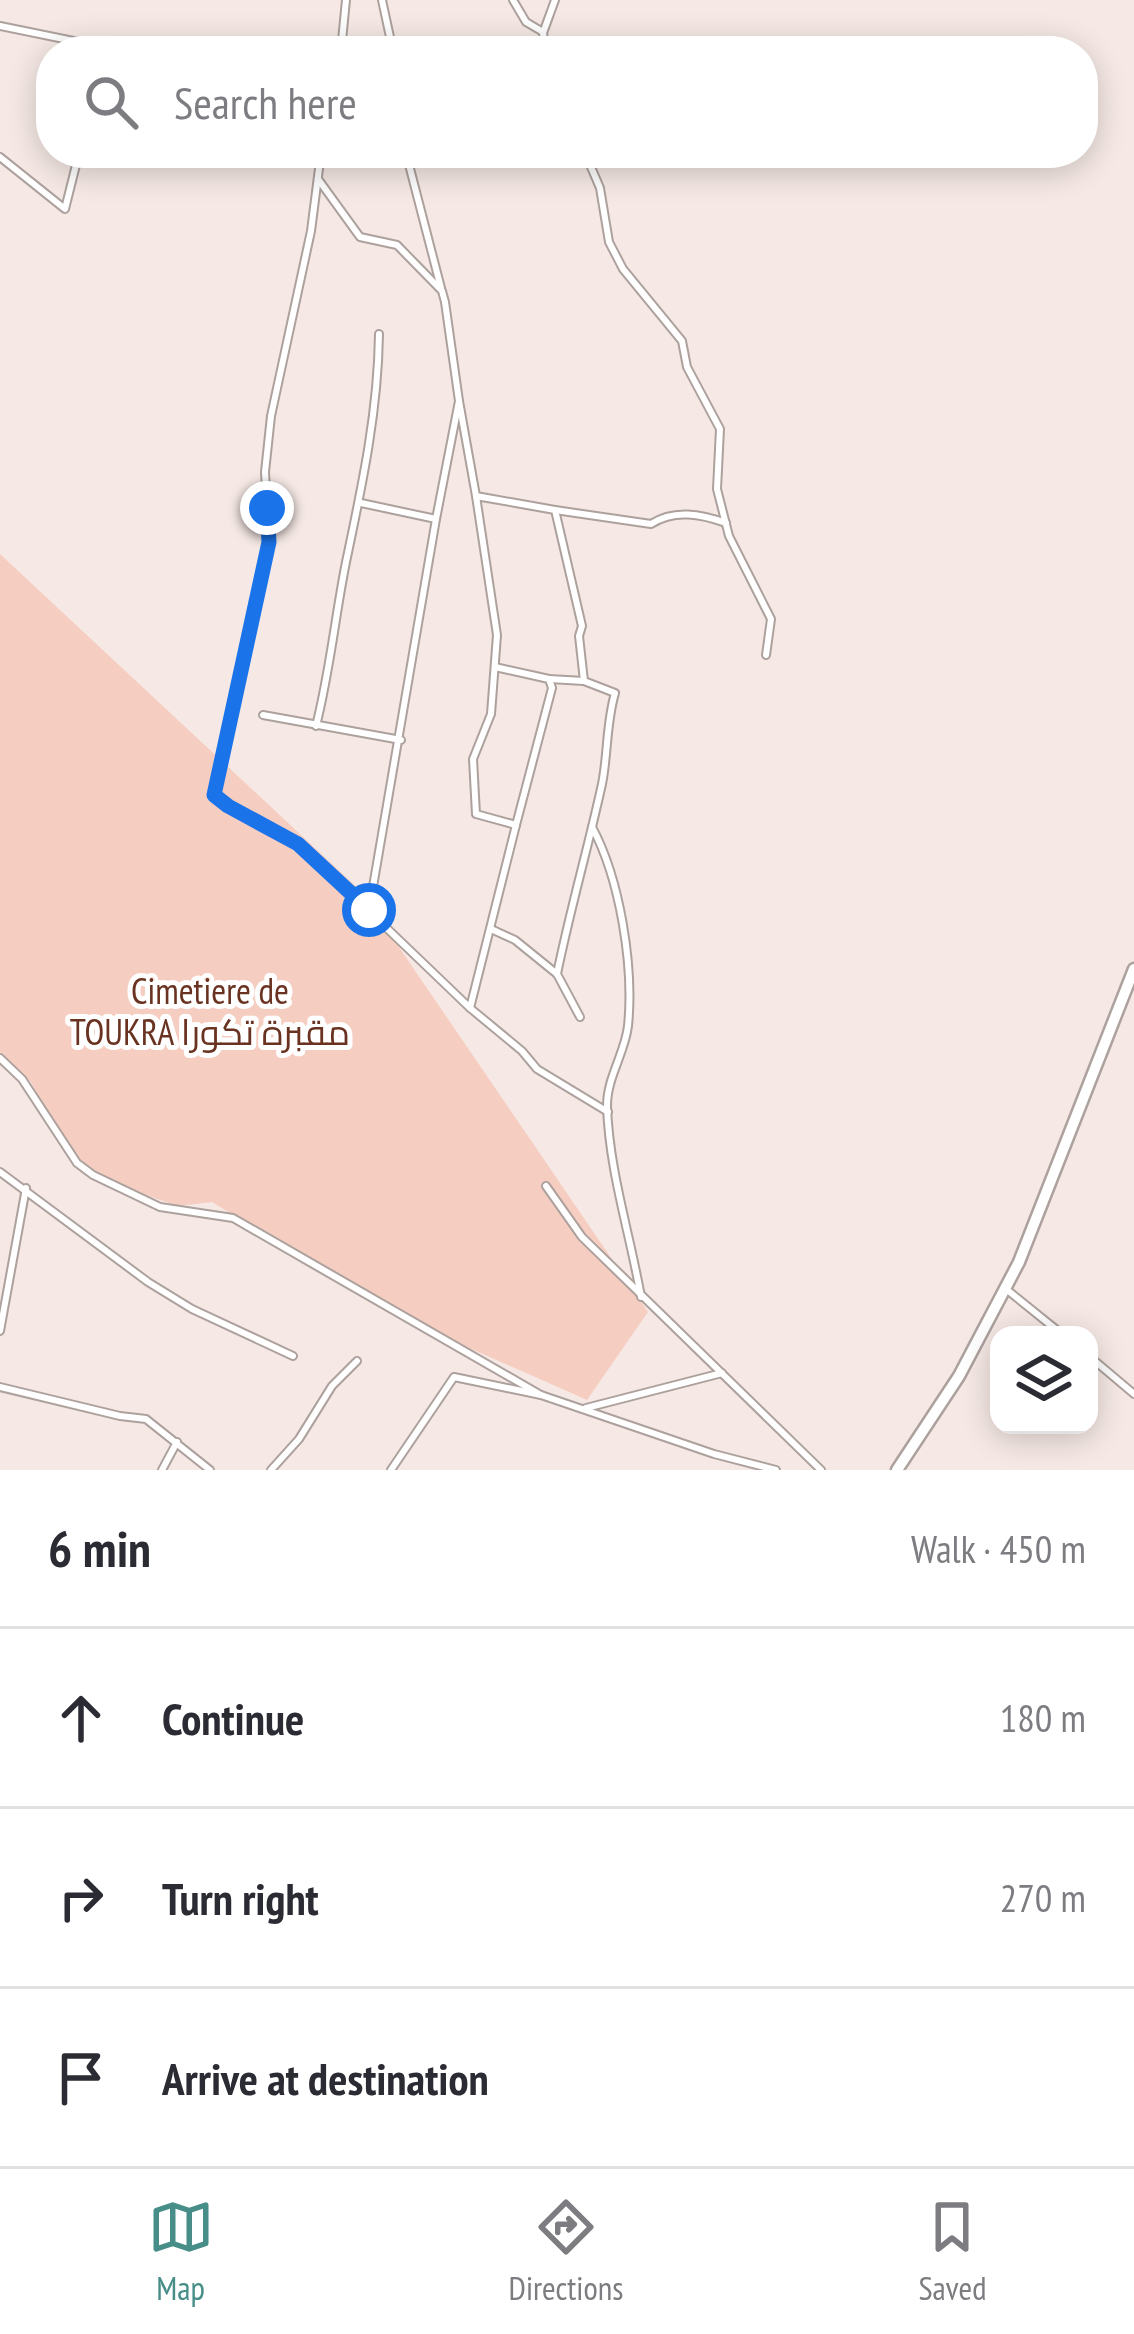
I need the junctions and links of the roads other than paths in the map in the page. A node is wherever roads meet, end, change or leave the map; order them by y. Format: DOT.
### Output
graph roads {
  1 [pos="346,0"];
  2 [pos="382,0"];
  3 [pos="513,0"];
  4 [pos="554,0"];
  5 [pos="0,26"];
  6 [pos="543,32"];
  7 [pos="58,36"];
  8 [pos="342,36"];
  9 [pos="391,36"];
  10 [pos="544,36"];
  11 [pos="0,157"];
  12 [pos="75,168"];
  13 [pos="318,168"];
  14 [pos="410,168"];
  15 [pos="591,168"];
  16 [pos="316,176"];
  17 [pos="442,291"];
  18 [pos="379,334"];
  19 [pos="459,401"];
  20 [pos="476,496"];
  21 [pos="361,503"];
  22 [pos="555,510"];
  23 [pos="436,519"];
  24 [pos="726,523"];
  25 [pos="766,655"];
  26 [pos="495,667"];
  27 [pos="549,679"];
  28 [pos="584,681"];
  29 [pos="263,715"];
  30 [pos="316,726"];
  31 [pos="401,740"];
  32 [pos="591,824"];
  33 [pos="516,825"];
  34 [pos="369,910"];
  35 [pos="491,929"];
  36 [pos="1134,968"];
  37 [pos="557,974"];
  38 [pos="470,1007"];
  39 [pos="580,1017"];
  40 [pos="0,1058"];
  41 [pos="608,1112"];
  42 [pos="0,1172"];
  43 [pos="546,1186"];
  44 [pos="26,1188"];
  45 [pos="1006,1289"];
  46 [pos="641,1297"];
  47 [pos="1052,1326"];
  48 [pos="0,1331"];
  49 [pos="293,1356"];
  50 [pos="357,1361"];
  51 [pos="1098,1364"];
  52 [pos="722,1373"];
  53 [pos="0,1387"];
  54 [pos="1134,1394"];
  55 [pos="541,1395"];
  56 [pos="583,1409"];
  57 [pos="177,1442"];
  58 [pos="162,1470"];
  59 [pos="210,1470"];
  60 [pos="272,1470"];
  61 [pos="392,1470"];
  62 [pos="776,1470"];
  63 [pos="821,1470"];
  64 [pos="897,1470"];
  1 -- 8 [label="street"];
  2 -- 9 [label="street"];
  3 -- 6 [label="street"];
  4 -- 10 [label="street"];
  5 -- 7 [label="street"];
  11 -- 12 [label="street"];
  13 -- 16 [label="street"];
  14 -- 17 [label="street"];
  15 -- 24 [label="street"];
  16 -- 17 [label="street"];
  16 -- 34 [label="street"];
  17 -- 19 [label="street"];
  18 -- 21 [label="street"];
  19 -- 20 [label="street"];
  19 -- 23 [label="street"];
  20 -- 22 [label="street"];
  20 -- 26 [label="street"];
  21 -- 23 [label="street"];
  21 -- 30 [label="street"];
  22 -- 24 [label="street"];
  22 -- 28 [label="street"];
  23 -- 31 [label="street"];
  24 -- 25 [label="street"];
  26 -- 27 [label="street"];
  26 -- 33 [label="street"];
  27 -- 28 [label="street"];
  27 -- 33 [label="street"];
  28 -- 32 [label="street"];
  29 -- 30 [label="street"];
  30 -- 31 [label="street"];
  31 -- 34 [label="street"];
  32 -- 37 [label="street"];
  32 -- 41 [label="street"];
  33 -- 35 [label="street"];
  34 -- 38 [label="street"];
  35 -- 37 [label="street"];
  35 -- 38 [label="street"];
  36 -- 45 [label="highway"];
  37 -- 39 [label="street"];
  38 -- 41 [label="street"];
  40 -- 55 [label="street"];
  41 -- 46 [label="street"];
  42 -- 44 [label="street"];
  43 -- 46 [label="street"];
  44 -- 48 [label="street"];
  44 -- 49 [label="street"];
  45 -- 47 [label="street"];
  45 -- 64 [label="highway"];
  46 -- 52 [label="street"];
  50 -- 60 [label="street"];
  51 -- 54 [label="street"];
  52 -- 56 [label="street"];
  52 -- 63 [label="street"];
  53 -- 57 [label="street"];
  55 -- 56 [label="street"];
  55 -- 61 [label="street"];
  56 -- 62 [label="street"];
  57 -- 58 [label="street"];
  57 -- 59 [label="street"];
}
